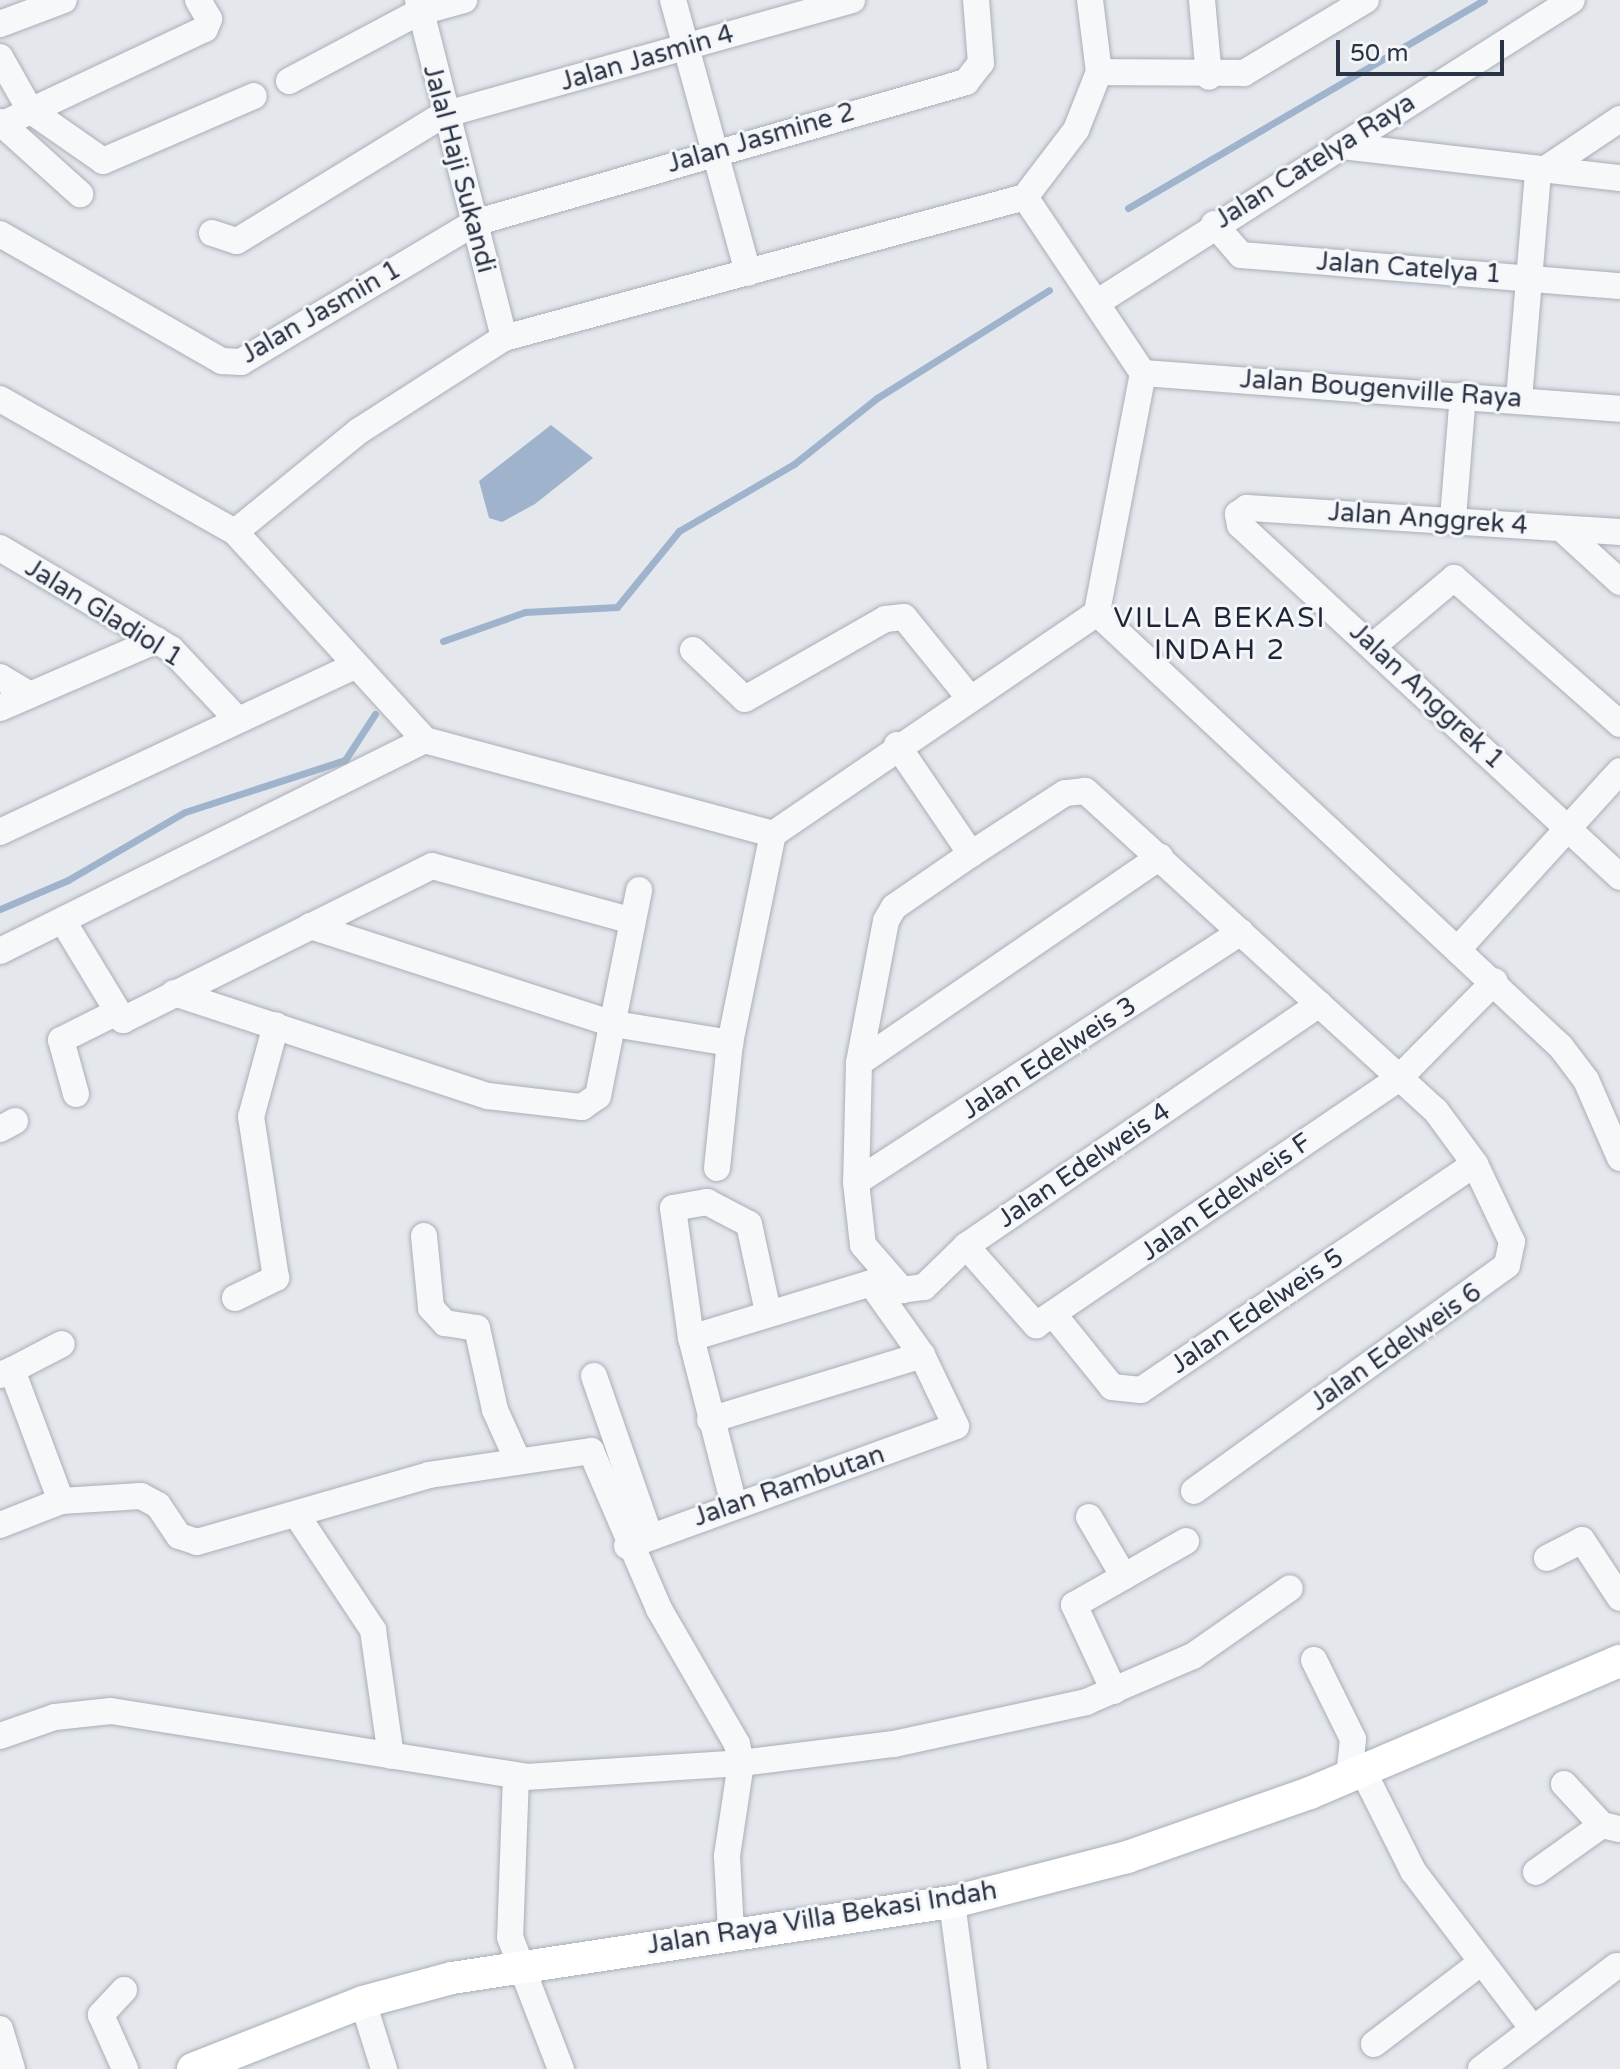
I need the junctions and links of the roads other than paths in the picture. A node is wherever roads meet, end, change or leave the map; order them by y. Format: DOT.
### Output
graph roads {
  1 [pos="64,0"];
  2 [pos="198,0"];
  3 [pos="464,0"];
  4 [pos="673,0"];
  5 [pos="852,0"];
  6 [pos="976,0"];
  7 [pos="1090,0"];
  8 [pos="1202,0"];
  9 [pos="1366,0"];
  10 [pos="1572,0"];
  11 [pos="418,7"];
  12 [pos="1331,9"];
  13 [pos="0,24"];
  14 [pos="684,48"];
  15 [pos="0,57"];
  16 [pos="1099,72"];
  17 [pos="1209,77"];
  18 [pos="289,81"];
  19 [pos="254,96"];
  20 [pos="443,115"];
  21 [pos="13,118"];
  22 [pos="1620,119"];
  23 [pos="1342,146"];
  24 [pos="711,151"];
  25 [pos="1538,174"];
  26 [pos="1620,178"];
  27 [pos="80,194"];
  28 [pos="1025,197"];
  29 [pos="474,223"];
  30 [pos="1214,224"];
  31 [pos="212,233"];
  32 [pos="0,234"];
  33 [pos="748,273"];
  34 [pos="1527,277"];
  35 [pos="1620,286"];
  36 [pos="1101,300"];
  37 [pos="504,338"];
  38 [pos="1143,373"];
  39 [pos="1463,395"];
  40 [pos="0,399"];
  41 [pos="1519,399"];
  42 [pos="1620,409"];
  43 [pos="1238,514"];
  44 [pos="1453,518"];
  45 [pos="1563,530"];
  46 [pos="235,532"];
  47 [pos="1620,532"];
  48 [pos="0,548"];
  49 [pos="1620,582"];
  50 [pos="1097,613"];
  51 [pos="157,640"];
  52 [pos="1373,646"];
  53 [pos="693,650"];
  54 [pos="354,666"];
  55 [pos="0,677"];
  56 [pos="28,694"];
  57 [pos="968,696"];
  58 [pos="0,708"];
  59 [pos="236,718"];
  60 [pos="1620,724"];
  61 [pos="425,740"];
  62 [pos="897,745"];
  63 [pos="1620,771"];
  64 [pos="1568,827"];
  65 [pos="0,832"];
  66 [pos="773,834"];
  67 [pos="971,854"];
  68 [pos="1160,857"];
  69 [pos="1620,877"];
  70 [pos="639,890"];
  71 [pos="630,920"];
  72 [pos="63,921"];
  73 [pos="310,926"];
  74 [pos="1241,932"];
  75 [pos="1459,948"];
  76 [pos="0,951"];
  77 [pos="1495,981"];
  78 [pos="174,993"];
  79 [pos="1319,1004"];
  80 [pos="113,1014"];
  81 [pos="614,1024"];
  82 [pos="276,1025"];
  83 [pos="730,1043"];
  84 [pos="859,1063"];
  85 [pos="1399,1078"];
  86 [pos="76,1094"];
  87 [pos="1620,1158"];
  88 [pos="1475,1164"];
  89 [pos="717,1168"];
  90 [pos="856,1182"];
  91 [pos="424,1236"];
  92 [pos="966,1246"];
  93 [pos="235,1298"];
  94 [pos="768,1312"];
  95 [pos="1054,1315"];
  96 [pos="691,1338"];
  97 [pos="62,1344"];
  98 [pos="922,1355"];
  99 [pos="6,1372"];
  100 [pos="594,1376"];
  101 [pos="710,1420"];
  102 [pos="518,1461"];
  103 [pos="1194,1491"];
  104 [pos="61,1501"];
  105 [pos="734,1505"];
  106 [pos="298,1517"];
  107 [pos="1089,1517"];
  108 [pos="0,1525"];
  109 [pos="638,1540"];
  110 [pos="1186,1541"];
  111 [pos="1547,1558"];
  112 [pos="1124,1577"];
  113 [pos="1290,1588"];
  114 [pos="1620,1598"];
  115 [pos="1314,1660"];
  116 [pos="1620,1661"];
  117 [pos="1114,1691"];
  118 [pos="0,1736"];
  119 [pos="391,1756"];
  120 [pos="741,1763"];
  121 [pos="1356,1774"];
  122 [pos="516,1776"];
  123 [pos="1564,1784"];
  124 [pos="1611,1827"];
  125 [pos="1536,1872"];
  126 [pos="952,1902"];
  127 [pos="731,1932"];
  128 [pos="1479,1964"];
  129 [pos="517,1965"];
  130 [pos="1616,1966"];
  131 [pos="124,1990"];
  132 [pos="363,2002"];
  133 [pos="0,2029"];
  134 [pos="1533,2029"];
  135 [pos="1374,2044"];
  136 [pos="12,2069"];
  137 [pos="125,2069"];
  138 [pos="193,2069"];
  139 [pos="384,2069"];
  140 [pos="561,2069"];
  141 [pos="974,2069"];
  142 [pos="1481,2069"];
  1 -- 13 [label="street"];
  2 -- 21 [label="street"];
  3 -- 11 [label="street"];
  4 -- 14 [label="street"];
  5 -- 14 [label="street, Jalan Jasmin 4"];
  6 -- 24 [label="street, Jalan Jasmine 2"];
  7 -- 16 [label="street"];
  8 -- 17 [label="street"];
  9 -- 12 [label="street"];
  10 -- 23 [label="street, Jalan Catelya Raya"];
  11 -- 18 [label="street"];
  11 -- 20 [label="street, Jalal Haji Sukandi"];
  12 -- 17 [label="street"];
  14 -- 20 [label="street, Jalan Jasmin 4"];
  14 -- 24 [label="street"];
  15 -- 21 [label="street"];
  16 -- 17 [label="street"];
  16 -- 28 [label="street"];
  19 -- 21 [label="street"];
  20 -- 29 [label="street, Jalal Haji Sukandi"];
  20 -- 31 [label="street, Jalan Jasmin 4"];
  21 -- 27 [label="street"];
  22 -- 25 [label="street"];
  23 -- 25 [label="street"];
  23 -- 30 [label="street, Jalan Catelya Raya"];
  24 -- 29 [label="street, Jalan Jasmine 2"];
  24 -- 33 [label="street"];
  25 -- 26 [label="street"];
  25 -- 34 [label="street"];
  28 -- 33 [label="street"];
  28 -- 36 [label="street"];
  29 -- 32 [label="street, Jalan Jasmin 1"];
  29 -- 37 [label="street, Jalal Haji Sukandi"];
  30 -- 34 [label="street, Jalan Catelya 1"];
  30 -- 36 [label="street, Jalan Catelya Raya"];
  33 -- 37 [label="street"];
  34 -- 35 [label="street, Jalan Catelya 1"];
  34 -- 41 [label="street"];
  36 -- 38 [label="street"];
  37 -- 46 [label="street"];
  38 -- 39 [label="street, Jalan Bougenville Raya"];
  38 -- 50 [label="street"];
  39 -- 41 [label="street, Jalan Bougenville Raya"];
  39 -- 44 [label="street"];
  40 -- 46 [label="street"];
  41 -- 42 [label="street, Jalan Bougenville Raya"];
  43 -- 44 [label="street, Jalan Anggrek 4"];
  43 -- 52 [label="street, Jalan Anggrek 1"];
  44 -- 45 [label="street, Jalan Anggrek 4"];
  45 -- 47 [label="street, Jalan Anggrek 4"];
  45 -- 49 [label="street"];
  46 -- 54 [label="street"];
  48 -- 51 [label="street, Jalan Gladiol 1"];
  50 -- 57 [label="street"];
  50 -- 75 [label="street"];
  51 -- 56 [label="street"];
  51 -- 59 [label="street, Jalan Gladiol 1"];
  52 -- 60 [label="street"];
  52 -- 64 [label="street, Jalan Anggrek 1"];
  53 -- 57 [label="street"];
  54 -- 59 [label="street"];
  54 -- 61 [label="street"];
  55 -- 56 [label="street"];
  56 -- 58 [label="street"];
  57 -- 62 [label="street"];
  59 -- 65 [label="street"];
  61 -- 66 [label="street"];
  61 -- 72 [label="street"];
  62 -- 66 [label="street"];
  62 -- 67 [label="street"];
  63 -- 64 [label="street"];
  64 -- 69 [label="street, Jalan Anggrek 1"];
  64 -- 75 [label="street"];
  66 -- 83 [label="street"];
  67 -- 68 [label="street, Jalan Edelweis 6"];
  67 -- 84 [label="street"];
  68 -- 74 [label="street, Jalan Edelweis 6"];
  68 -- 84 [label="street"];
  70 -- 71 [label="street"];
  71 -- 73 [label="street"];
  71 -- 81 [label="street"];
  72 -- 76 [label="street"];
  72 -- 80 [label="street"];
  73 -- 78 [label="street"];
  73 -- 81 [label="street"];
  74 -- 79 [label="street, Jalan Edelweis 6"];
  74 -- 90 [label="street, Jalan Edelweis 3"];
  75 -- 77 [label="street"];
  77 -- 85 [label="street, Jalan Edelweis F"];
  77 -- 87 [label="street"];
  78 -- 80 [label="street"];
  78 -- 82 [label="street"];
  79 -- 85 [label="street, Jalan Edelweis 6"];
  79 -- 92 [label="street, Jalan Edelweis 4"];
  80 -- 86 [label="street"];
  81 -- 82 [label="street"];
  81 -- 83 [label="street"];
  82 -- 93 [label="street"];
  83 -- 89 [label="street"];
  84 -- 90 [label="street"];
  85 -- 88 [label="street, Jalan Edelweis 6"];
  85 -- 95 [label="street, Jalan Edelweis F"];
  88 -- 95 [label="street, Jalan Edelweis 5"];
  88 -- 103 [label="street, Jalan Edelweis 6"];
  90 -- 92 [label="street, Jalan Edelweis 4"];
  91 -- 102 [label="street"];
  92 -- 95 [label="street"];
  94 -- 96 [label="street"];
  94 -- 96 [label="street"];
  94 -- 98 [label="street"];
  96 -- 101 [label="street"];
  97 -- 99 [label="street"];
  98 -- 101 [label="street"];
  98 -- 105 [label="street, Jalan Rambutan"];
  99 -- 104 [label="street"];
  100 -- 109 [label="street"];
  101 -- 105 [label="street"];
  102 -- 106 [label="street"];
  102 -- 109 [label="street"];
  104 -- 106 [label="street"];
  104 -- 108 [label="street"];
  105 -- 109 [label="street, Jalan Rambutan"];
  106 -- 119 [label="street"];
  107 -- 112 [label="street"];
  109 -- 120 [label="street"];
  110 -- 112 [label="street"];
  111 -- 114 [label="street"];
  112 -- 117 [label="street"];
  113 -- 117 [label="street"];
  115 -- 121 [label="street"];
  116 -- 121 [label="main road, Jalan Raya Villa Bekasi Indah"];
  117 -- 120 [label="street"];
  118 -- 119 [label="street"];
  119 -- 122 [label="street"];
  120 -- 122 [label="street"];
  120 -- 127 [label="street"];
  121 -- 126 [label="main road, Jalan Raya Villa Bekasi Indah"];
  121 -- 128 [label="street"];
  122 -- 129 [label="street"];
  123 -- 124 [label="street"];
  124 -- 125 [label="street"];
  126 -- 127 [label="main road, Jalan Raya Villa Bekasi Indah"];
  126 -- 141 [label="street"];
  127 -- 129 [label="main road, Jalan Raya Villa Bekasi Indah"];
  128 -- 134 [label="street"];
  128 -- 135 [label="street"];
  129 -- 132 [label="main road, Jalan Raya Villa Bekasi Indah"];
  129 -- 140 [label="street"];
  130 -- 134 [label="street"];
  131 -- 137 [label="street"];
  132 -- 138 [label="main road, Jalan Raya Villa Bekasi Indah"];
  132 -- 139 [label="street"];
  133 -- 136 [label="street"];
  134 -- 142 [label="street"];
}
